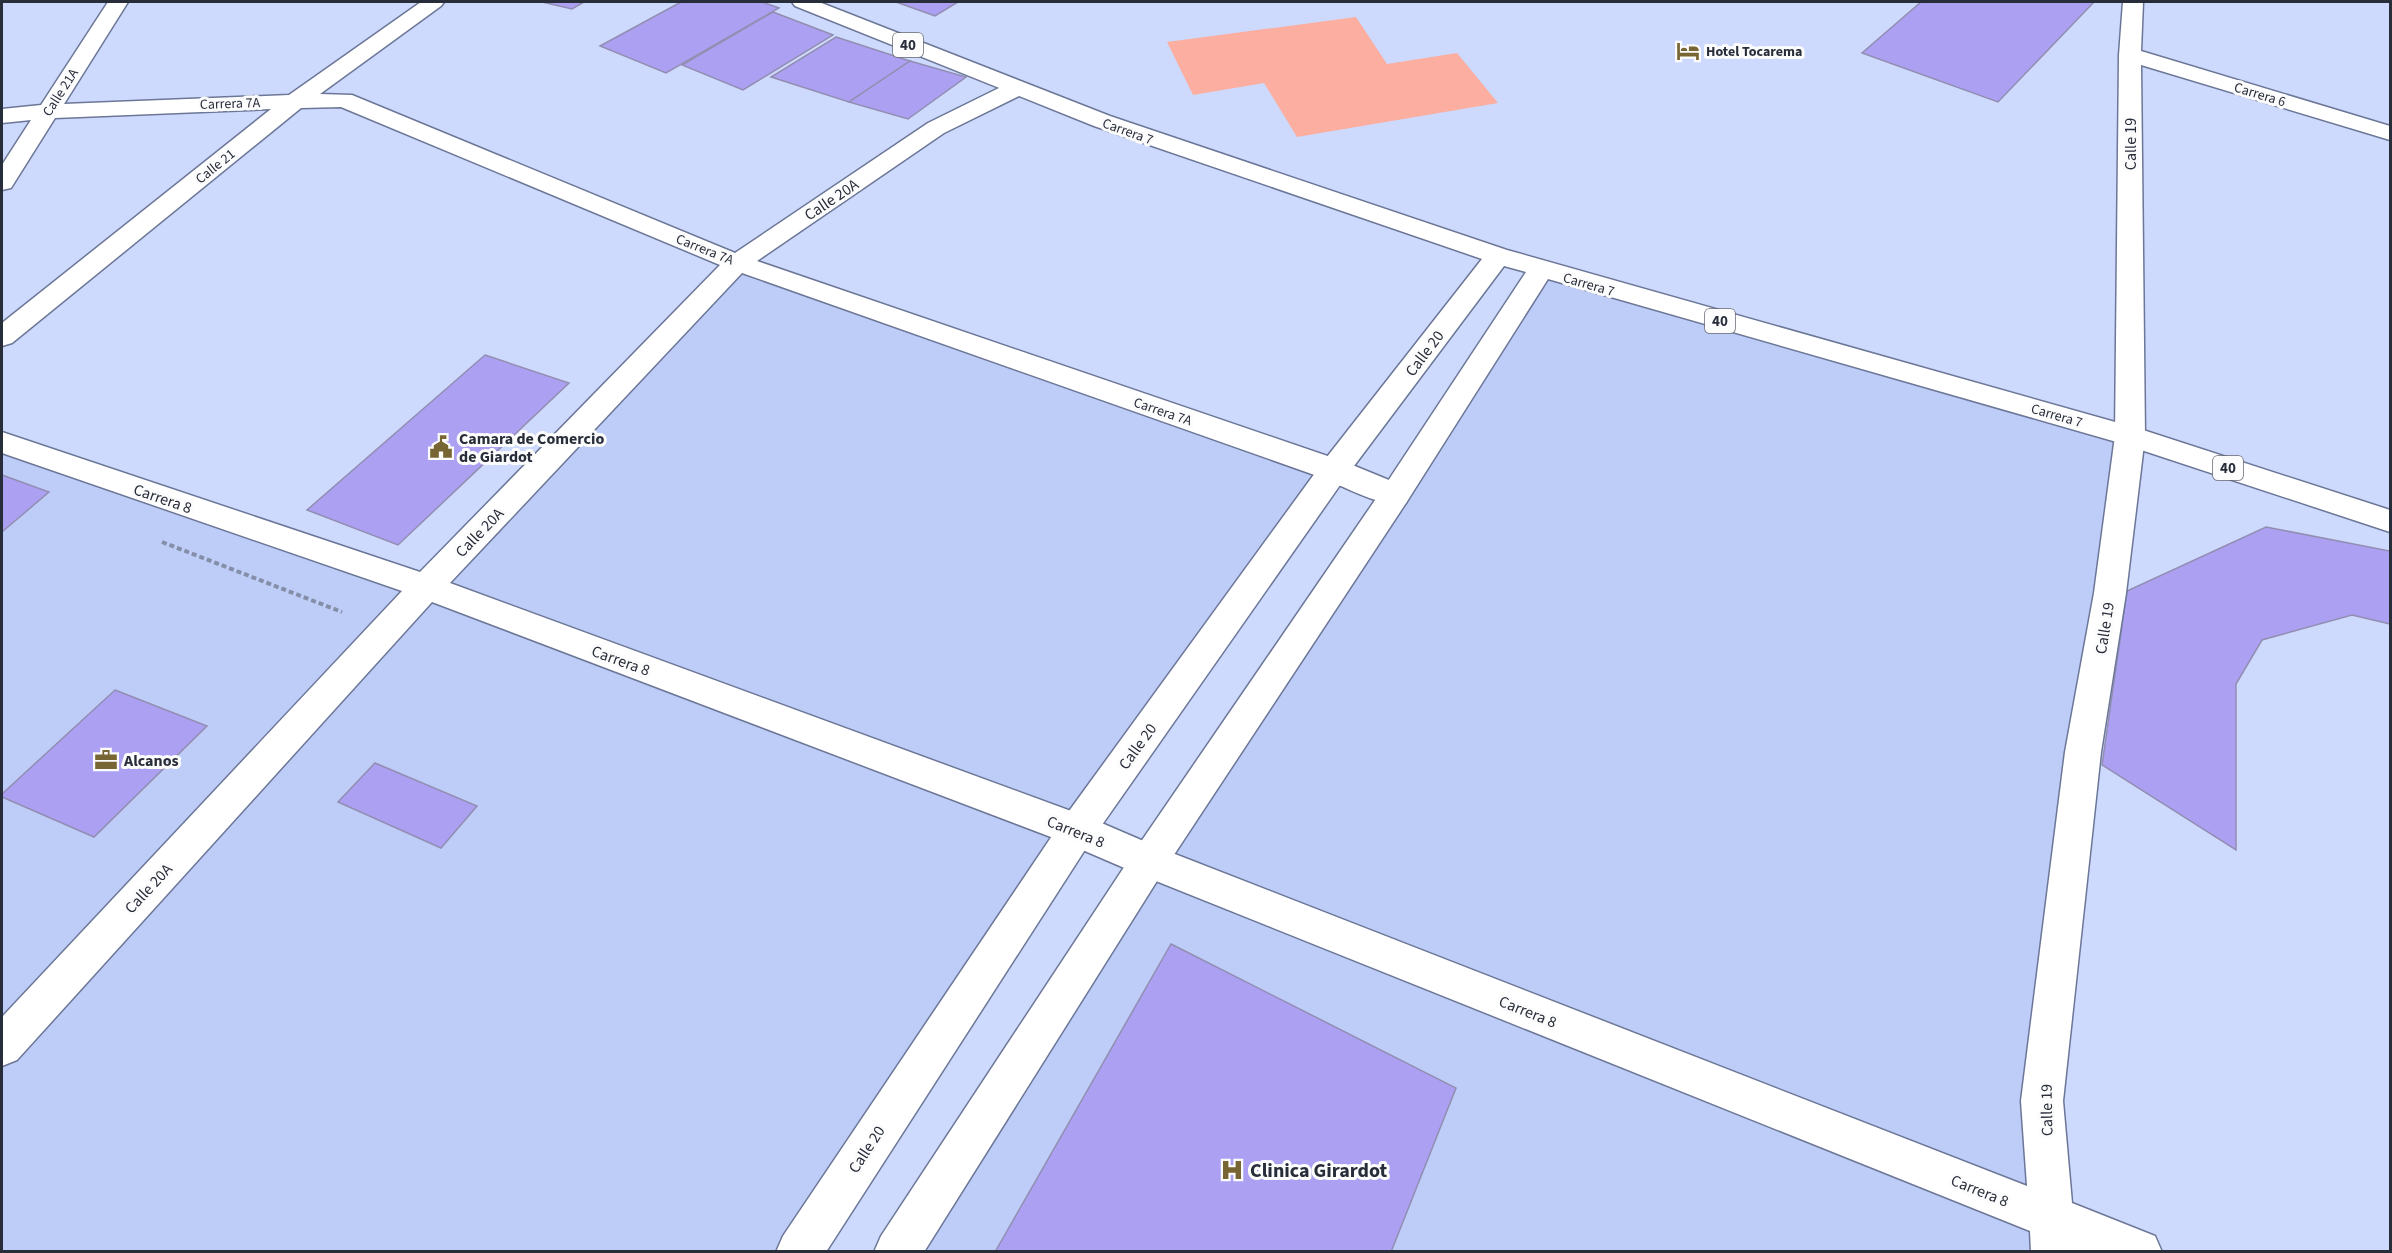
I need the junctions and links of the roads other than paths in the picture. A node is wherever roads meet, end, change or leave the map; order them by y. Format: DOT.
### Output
graph roads {
  1 [pos="118,2"];
  2 [pos="434,2"];
  3 [pos="802,2"];
  4 [pos="2133,2"];
  5 [pos="2130,55"];
  6 [pos="1015,89"];
  7 [pos="296,101"];
  8 [pos="48,111"];
  9 [pos="2,116"];
  10 [pos="2391,133"];
  11 [pos="2,183"];
  12 [pos="1498,256"];
  13 [pos="737,263"];
  14 [pos="1541,270"];
  15 [pos="2,337"];
  16 [pos="2130,436"];
  17 [pos="2,442"];
  18 [pos="1334,470"];
  19 [pos="1395,495"];
  20 [pos="2391,521"];
  21 [pos="426,587"];
  22 [pos="1077,830"];
  23 [pos="1149,861"];
  24 [pos="2,1046"];
  25 [pos="2054,1235"];
  26 [pos="799,1251"];
  27 [pos="897,1251"];
  28 [pos="2139,1251"];
  1 -- 8 [label="street, Calle 21A"];
  2 -- 7 [label="street, Calle 21"];
  3 -- 6 [label="street, Carrera 7 / 40"];
  4 -- 5 [label="street, Calle 19"];
  5 -- 10 [label="street, Carrera 6"];
  5 -- 16 [label="street, Calle 19"];
  6 -- 12 [label="street, Carrera 7 / 40"];
  6 -- 13 [label="street, Calle 20A"];
  7 -- 8 [label="street, Carrera 7A"];
  7 -- 13 [label="street, Carrera 7A"];
  7 -- 15 [label="street, Calle 21"];
  8 -- 9 [label="street, Carrera 7A"];
  8 -- 11 [label="street, Calle 21A"];
  12 -- 14 [label="street, Carrera 7 / 40"];
  12 -- 18 [label="street, Calle 20"];
  13 -- 18 [label="street, Carrera 7A"];
  13 -- 21 [label="street, Calle 20A"];
  14 -- 16 [label="street, Carrera 7 / 40"];
  14 -- 19 [label="street"];
  16 -- 20 [label="street, Carrera 7 / 40"];
  16 -- 25 [label="street, Calle 19"];
  17 -- 21 [label="street, Carrera 8"];
  18 -- 19 [label="street, Carrera 7A"];
  18 -- 22 [label="street, Calle 20"];
  19 -- 23 [label="street"];
  21 -- 22 [label="street, Carrera 8"];
  21 -- 24 [label="street, Calle 20A"];
  22 -- 23 [label="street, Carrera 8"];
  22 -- 26 [label="street, Calle 20"];
  23 -- 25 [label="street, Carrera 8"];
  23 -- 27 [label="street"];
  25 -- 28 [label="street, Carrera 8"];
}
